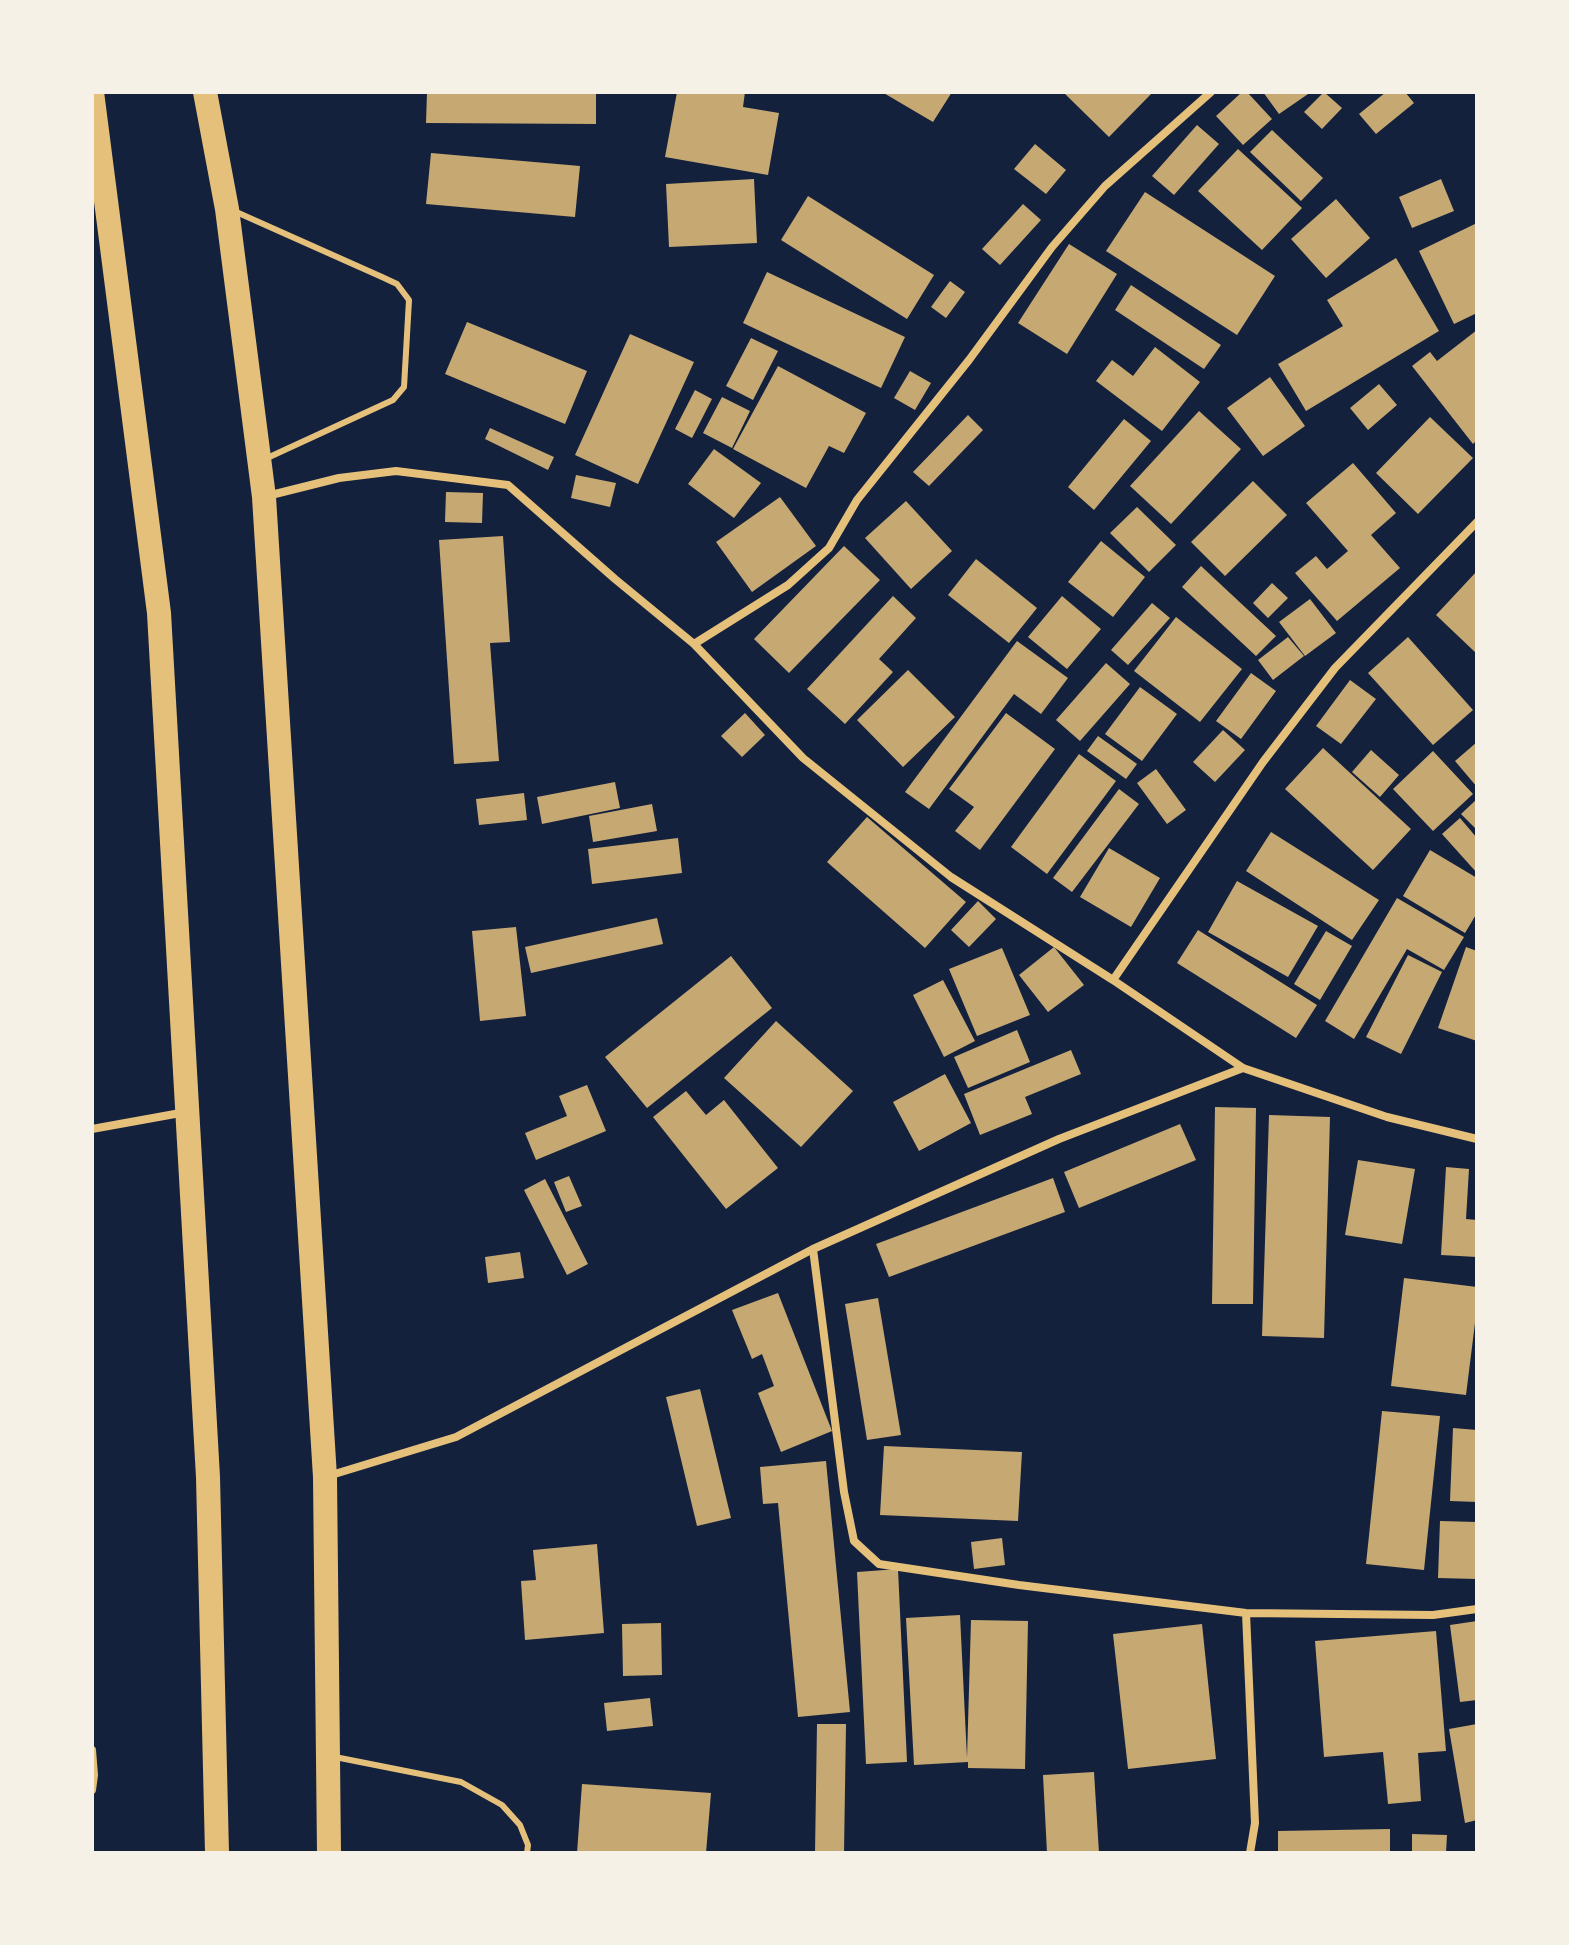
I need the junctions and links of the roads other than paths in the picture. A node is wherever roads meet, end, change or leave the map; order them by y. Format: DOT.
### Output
graph roads {
  1 [pos="92,92"];
  2 [pos="205,92"];
  3 [pos="1208,93"];
  4 [pos="227,209"];
  5 [pos="262,461"];
  6 [pos="264,497"];
  7 [pos="1477,522"];
  8 [pos="694,644"];
  9 [pos="1113,980"];
  10 [pos="1243,1068"];
  11 [pos="186,1112"];
  12 [pos="92,1129"];
  13 [pos="1477,1139"];
  14 [pos="813,1249"];
  15 [pos="325,1477"];
  16 [pos="1477,1609"];
  17 [pos="1246,1613"];
  18 [pos="92,1750"];
  19 [pos="330,1756"];
  20 [pos="92,1790"];
  21 [pos="217,1853"];
  22 [pos="329,1853"];
  23 [pos="527,1853"];
  24 [pos="1250,1853"];
  1 -- 11 [label="highway"];
  2 -- 4 [label="highway"];
  3 -- 8 [label="street"];
  4 -- 5 [label="highway"];
  4 -- 5 [label="lane"];
  5 -- 6 [label="highway"];
  6 -- 8 [label="street"];
  6 -- 15 [label="highway"];
  7 -- 9 [label="street"];
  8 -- 9 [label="street"];
  9 -- 10 [label="street"];
  10 -- 13 [label="street"];
  10 -- 14 [label="street"];
  11 -- 12 [label="street"];
  11 -- 21 [label="highway"];
  14 -- 15 [label="street"];
  14 -- 17 [label="street"];
  15 -- 19 [label="highway"];
  16 -- 17 [label="street"];
  17 -- 24 [label="street"];
  18 -- 20 [label="street"];
  19 -- 22 [label="highway"];
  19 -- 23 [label="lane"];
}
